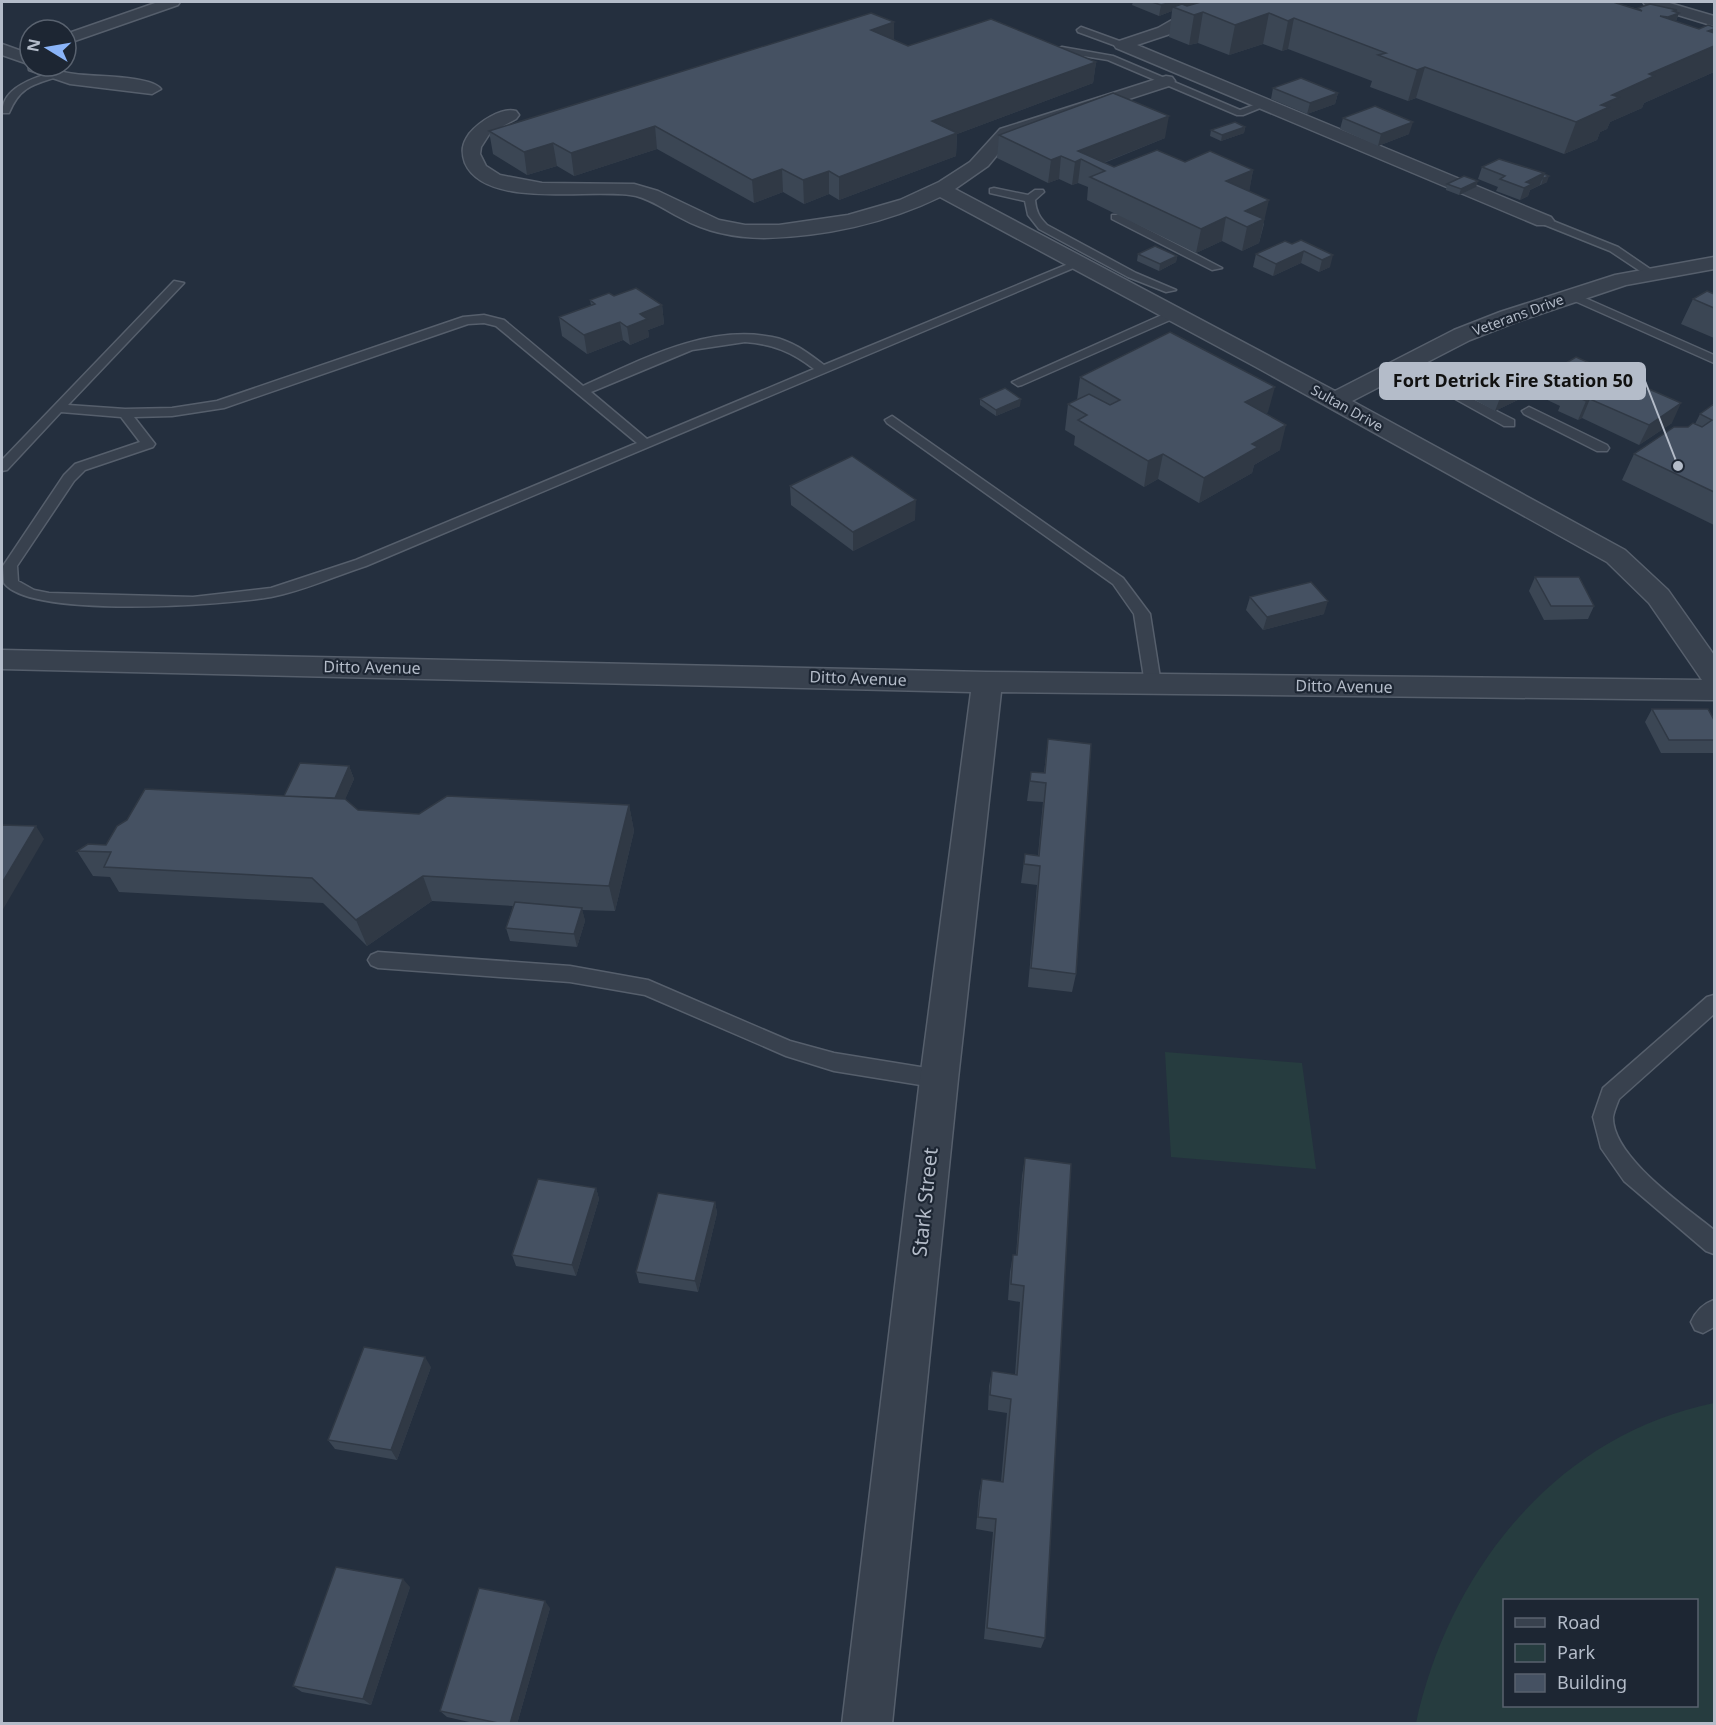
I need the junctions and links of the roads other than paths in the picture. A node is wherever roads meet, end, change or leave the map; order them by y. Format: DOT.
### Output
graph roads {
  1 [pos="172,2"];
  2 [pos="1232,2"];
  3 [pos="1651,2"];
  4 [pos="1714,21"];
  5 [pos="1081,30"];
  6 [pos="78,35"];
  7 [pos="1122,45"];
  8 [pos="3,50"];
  9 [pos="1062,50"];
  10 [pos="18,56"];
  11 [pos="45,78"];
  12 [pos="71,78"];
  13 [pos="1166,81"];
  14 [pos="152,89"];
  15 [pos="1265,104"];
  16 [pos="6,111"];
  17 [pos="510,115"];
  18 [pos="938,188"];
  19 [pos="994,191"];
  20 [pos="1116,217"];
  21 [pos="1544,221"];
  22 [pos="1714,263"];
  23 [pos="1077,264"];
  24 [pos="1216,268"];
  25 [pos="1650,273"];
  26 [pos="178,283"];
  27 [pos="1572,296"];
  28 [pos="1171,302"];
  29 [pos="1714,359"];
  30 [pos="822,369"];
  31 [pos="1482,373"];
  32 [pos="1018,382"];
  33 [pos="584,390"];
  34 [pos="1334,401"];
  35 [pos="58,408"];
  36 [pos="1529,411"];
  37 [pos="126,413"];
  38 [pos="892,420"];
  39 [pos="1509,423"];
  40 [pos="647,445"];
  41 [pos="1602,448"];
  42 [pos="2,466"];
  43 [pos="2,659"];
  44 [pos="1714,676"];
  45 [pos="986,682"];
  46 [pos="1153,684"];
  47 [pos="1714,690"];
  48 [pos="378,960"];
  49 [pos="1714,1004"];
  50 [pos="939,1079"];
  51 [pos="1714,1244"];
  52 [pos="867,1724"];
  1 -- 6 [label="street"];
  2 -- 7 [label="street"];
  3 -- 4 [label="street"];
  5 -- 7 [label="lane"];
  7 -- 15 [label="street"];
  8 -- 10 [label="street"];
  9 -- 13 [label="lane"];
  11 -- 16 [label="lane"];
  12 -- 14 [label="street"];
  13 -- 15 [label="lane"];
  13 -- 18 [label="street"];
  15 -- 21 [label="street"];
  17 -- 18 [label="street"];
  18 -- 23 [label="street, Sultan Drive"];
  19 -- 28 [label="lane"];
  20 -- 24 [label="lane"];
  21 -- 25 [label="lane"];
  22 -- 25 [label="street, Veterans Drive"];
  23 -- 28 [label="street, Sultan Drive"];
  23 -- 30 [label="lane"];
  25 -- 27 [label="street, Veterans Drive"];
  26 -- 35 [label="lane"];
  27 -- 29 [label="lane"];
  27 -- 34 [label="street, Veterans Drive"];
  28 -- 32 [label="lane"];
  28 -- 34 [label="street, Sultan Drive"];
  30 -- 33 [label="lane"];
  30 -- 40 [label="lane"];
  31 -- 39 [label="lane"];
  33 -- 37 [label="lane"];
  33 -- 40 [label="lane"];
  34 -- 44 [label="street, Sultan Drive"];
  35 -- 37 [label="lane"];
  35 -- 42 [label="lane"];
  36 -- 41 [label="lane"];
  37 -- 40 [label="lane"];
  38 -- 46 [label="lane"];
  43 -- 45 [label="street, Ditto Avenue"];
  45 -- 46 [label="street, Ditto Avenue"];
  45 -- 50 [label="street, Stark Street"];
  46 -- 47 [label="street, Ditto Avenue"];
  48 -- 50 [label="lane"];
  49 -- 51 [label="lane"];
  50 -- 52 [label="street, Stark Street"];
}
